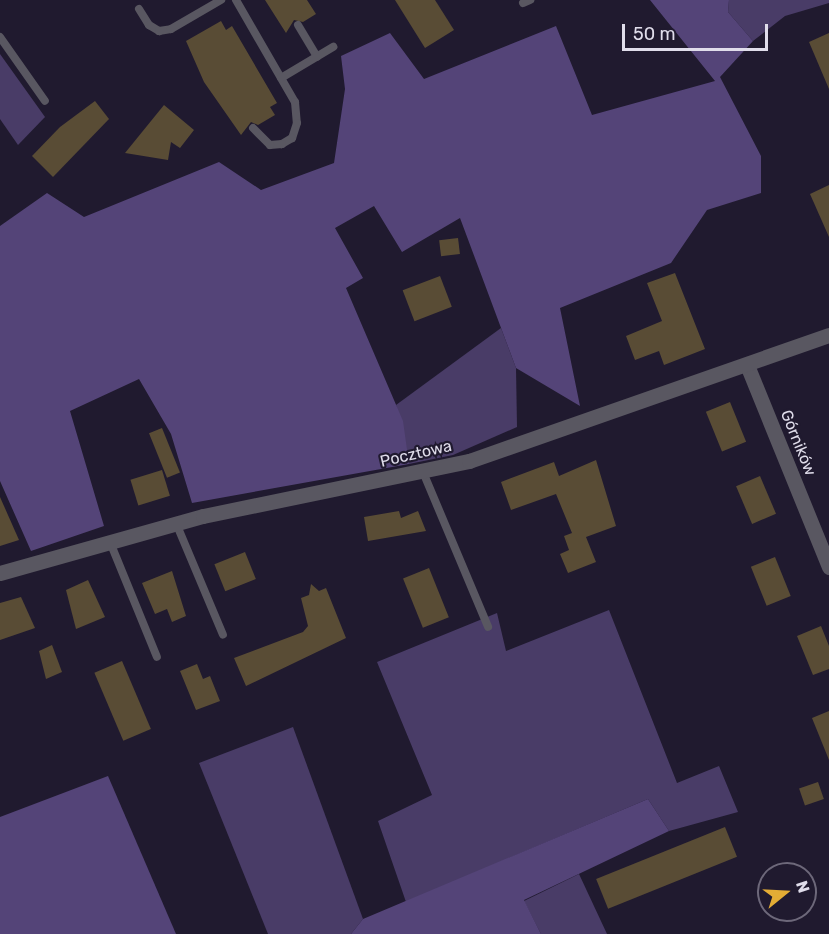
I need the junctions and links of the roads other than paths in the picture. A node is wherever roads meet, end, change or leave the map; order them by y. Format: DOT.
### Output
graph roads {
  1 [pos="221,0"];
  2 [pos="236,0"];
  3 [pos="139,9"];
  4 [pos="298,26"];
  5 [pos="0,37"];
  6 [pos="333,47"];
  7 [pos="317,57"];
  8 [pos="281,78"];
  9 [pos="45,101"];
  10 [pos="253,128"];
  11 [pos="829,336"];
  12 [pos="747,365"];
  13 [pos="423,472"];
  14 [pos="176,523"];
  15 [pos="110,542"];
  16 [pos="829,567"];
  17 [pos="0,573"];
  18 [pos="488,627"];
  19 [pos="223,635"];
  20 [pos="157,657"];
  1 -- 3 [label="lane"];
  2 -- 8 [label="lane"];
  4 -- 7 [label="lane"];
  5 -- 9 [label="lane"];
  6 -- 7 [label="lane"];
  7 -- 8 [label="lane"];
  8 -- 10 [label="lane"];
  11 -- 12 [label="street, Pocztowa"];
  12 -- 13 [label="street, Pocztowa"];
  12 -- 16 [label="street, Górników"];
  13 -- 14 [label="street, Pocztowa"];
  13 -- 18 [label="lane"];
  14 -- 15 [label="street, Pocztowa"];
  14 -- 19 [label="lane"];
  15 -- 17 [label="street, Pocztowa"];
  15 -- 20 [label="lane"];
}
